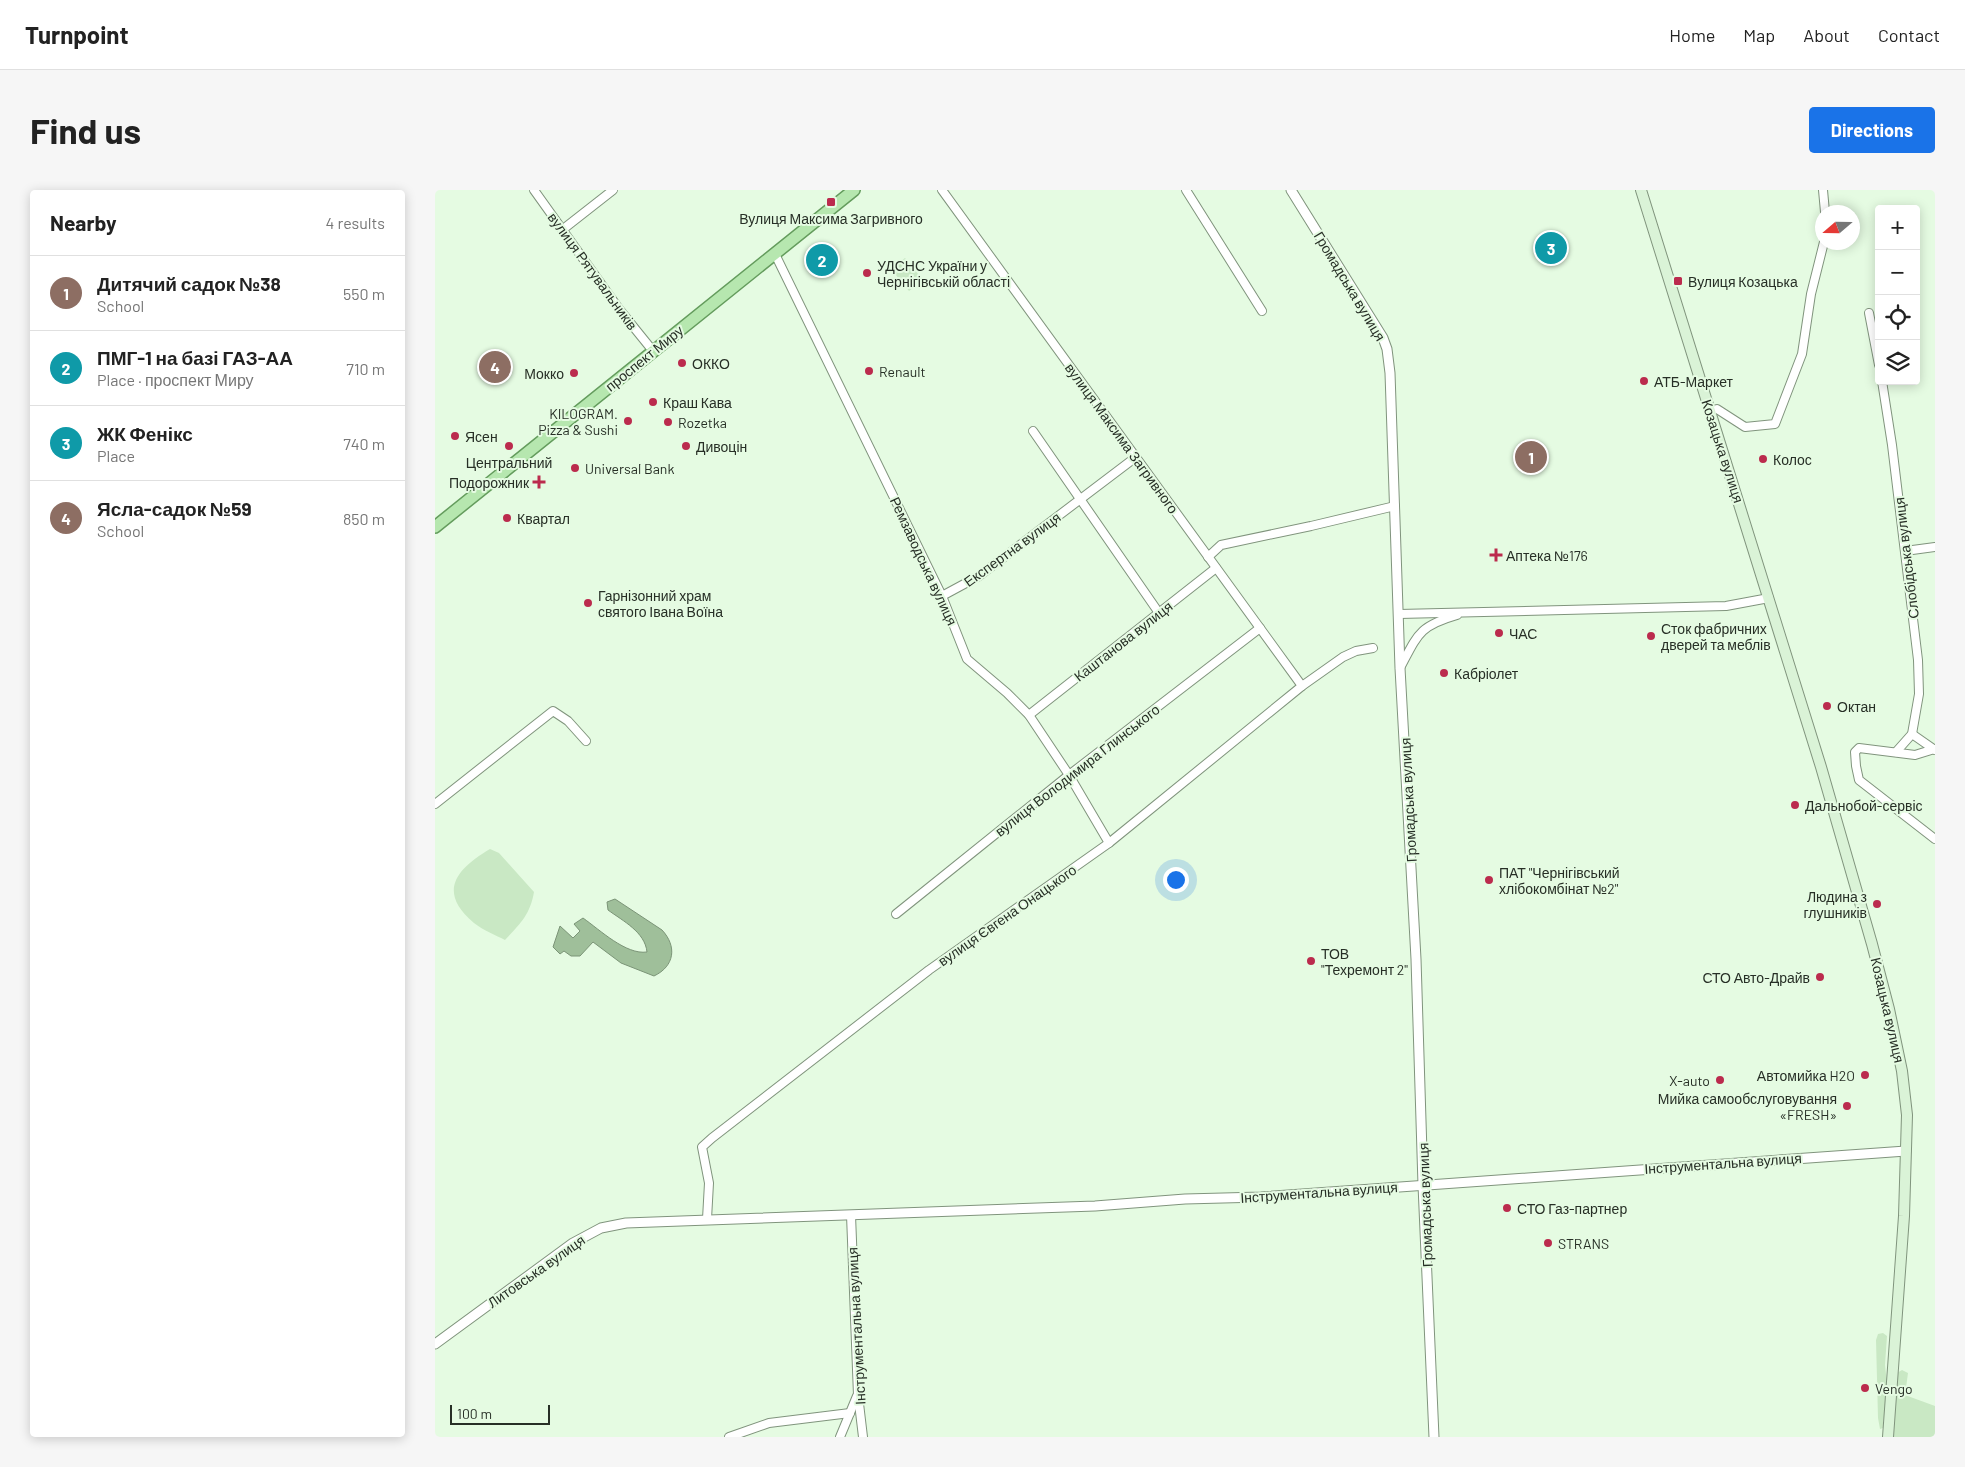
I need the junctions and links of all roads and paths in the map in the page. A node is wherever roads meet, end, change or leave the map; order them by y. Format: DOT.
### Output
graph roads {
  1 [pos="534,190"];
  2 [pos="613,190"];
  3 [pos="855,190"];
  4 [pos="942,190"];
  5 [pos="1186,190"];
  6 [pos="1291,190"];
  7 [pos="1641,190"];
  8 [pos="1823,190"];
  9 [pos="1824,205"];
  10 [pos="562,230"];
  11 [pos="1822,250"];
  12 [pos="775,254"];
  13 [pos="1262,311"];
  14 [pos="1869,313"];
  15 [pos="1875,344"];
  16 [pos="653,351"];
  17 [pos="1883,385"];
  18 [pos="1710,410"];
  19 [pos="1033,430"];
  20 [pos="1136,457"];
  21 [pos="1080,498"];
  22 [pos="1395,506"];
  23 [pos="435,528"];
  24 [pos="1935,547"];
  25 [pos="1905,551"];
  26 [pos="1208,557"];
  27 [pos="1216,568"];
  28 [pos="942,596"];
  29 [pos="1769,598"];
  30 [pos="1469,612"];
  31 [pos="1159,613"];
  32 [pos="1399,614"];
  33 [pos="1260,628"];
  34 [pos="1373,648"];
  35 [pos="1400,668"];
  36 [pos="1302,686"];
  37 [pos="1029,715"];
  38 [pos="1912,734"];
  39 [pos="586,741"];
  40 [pos="1934,749"];
  41 [pos="1896,752"];
  42 [pos="1069,775"];
  43 [pos="435,804"];
  44 [pos="1935,840"];
  45 [pos="1109,843"];
  46 [pos="896,914"];
  47 [pos="1906,1151"];
  48 [pos="1423,1186"];
  49 [pos="851,1215"];
  50 [pos="707,1219"];
  51 [pos="435,1344"];
  52 [pos="858,1395"];
  53 [pos="850,1413"];
  54 [pos="729,1437"];
  55 [pos="840,1437"];
  56 [pos="863,1437"];
  57 [pos="1434,1437"];
  58 [pos="1888,1437"];
  1 -- 10 [label="street, вулиця Рятувальників"];
  2 -- 10 [label="street"];
  3 -- 12 [label="main road, проспект Миру"];
  4 -- 20 [label="street, вулиця Максима Загривного"];
  5 -- 13 [label="street"];
  6 -- 22 [label="street, Громадська вулиця"];
  7 -- 18 [label="main road, Козацька вулиця"];
  8 -- 9 [label="street"];
  10 -- 16 [label="street, вулиця Рятувальників"];
  11 -- 18 [label="street"];
  12 -- 16 [label="main road, проспект Миру"];
  12 -- 28 [label="street, Ремзаводська вулиця"];
  14 -- 15 [label="street"];
  16 -- 23 [label="main road, проспект Миру"];
  17 -- 25 [label="street, Слобідська вулиця"];
  18 -- 29 [label="main road, Козацька вулиця"];
  19 -- 21 [label="street"];
  20 -- 21 [label="street, Експертна вулиця"];
  20 -- 26 [label="street, вулиця Максима Загривного"];
  21 -- 28 [label="street, Експертна вулиця"];
  21 -- 31 [label="street"];
  22 -- 26 [label="street"];
  22 -- 32 [label="street, Громадська вулиця"];
  24 -- 25 [label="street"];
  25 -- 38 [label="street, Слобідська вулиця"];
  26 -- 27 [label="street, вулиця Максима Загривного"];
  27 -- 31 [label="street, Каштанова вулиця"];
  27 -- 33 [label="street, вулиця Максима Загривного"];
  28 -- 37 [label="street, Ремзаводська вулиця"];
  29 -- 30 [label="street"];
  29 -- 47 [label="main road, Козацька вулиця"];
  30 -- 32 [label="street"];
  30 -- 35 [label="street"];
  31 -- 37 [label="street, Каштанова вулиця"];
  32 -- 35 [label="street, Громадська вулиця"];
  33 -- 36 [label="street, вулиця Максима Загривного"];
  33 -- 42 [label="street, вулиця Володимира Глинського"];
  34 -- 36 [label="street, вулиця Євгена Онацького"];
  35 -- 48 [label="street, Громадська вулиця"];
  36 -- 45 [label="street, вулиця Євгена Онацького"];
  37 -- 42 [label="street, Ремзаводська вулиця"];
  38 -- 40 [label="street"];
  38 -- 41 [label="street"];
  39 -- 43 [label="street"];
  40 -- 41 [label="street"];
  41 -- 44 [label="street"];
  42 -- 45 [label="street, Ремзаводська вулиця"];
  42 -- 46 [label="street, вулиця Володимира Глинського"];
  45 -- 50 [label="street, вулиця Євгена Онацького"];
  47 -- 48 [label="street, Інструментальна вулиця"];
  47 -- 58 [label="main road, Козацька вулиця"];
  48 -- 49 [label="street, Інструментальна вулиця"];
  48 -- 57 [label="street, Громадська вулиця"];
  49 -- 50 [label="street, Інструментальна вулиця"];
  49 -- 52 [label="street, Інструментальна вулиця"];
  50 -- 51 [label="street, Литовська вулиця"];
  52 -- 53 [label="street"];
  52 -- 56 [label="street, Інструментальна вулиця"];
  53 -- 54 [label="street"];
  53 -- 55 [label="street"];
}
